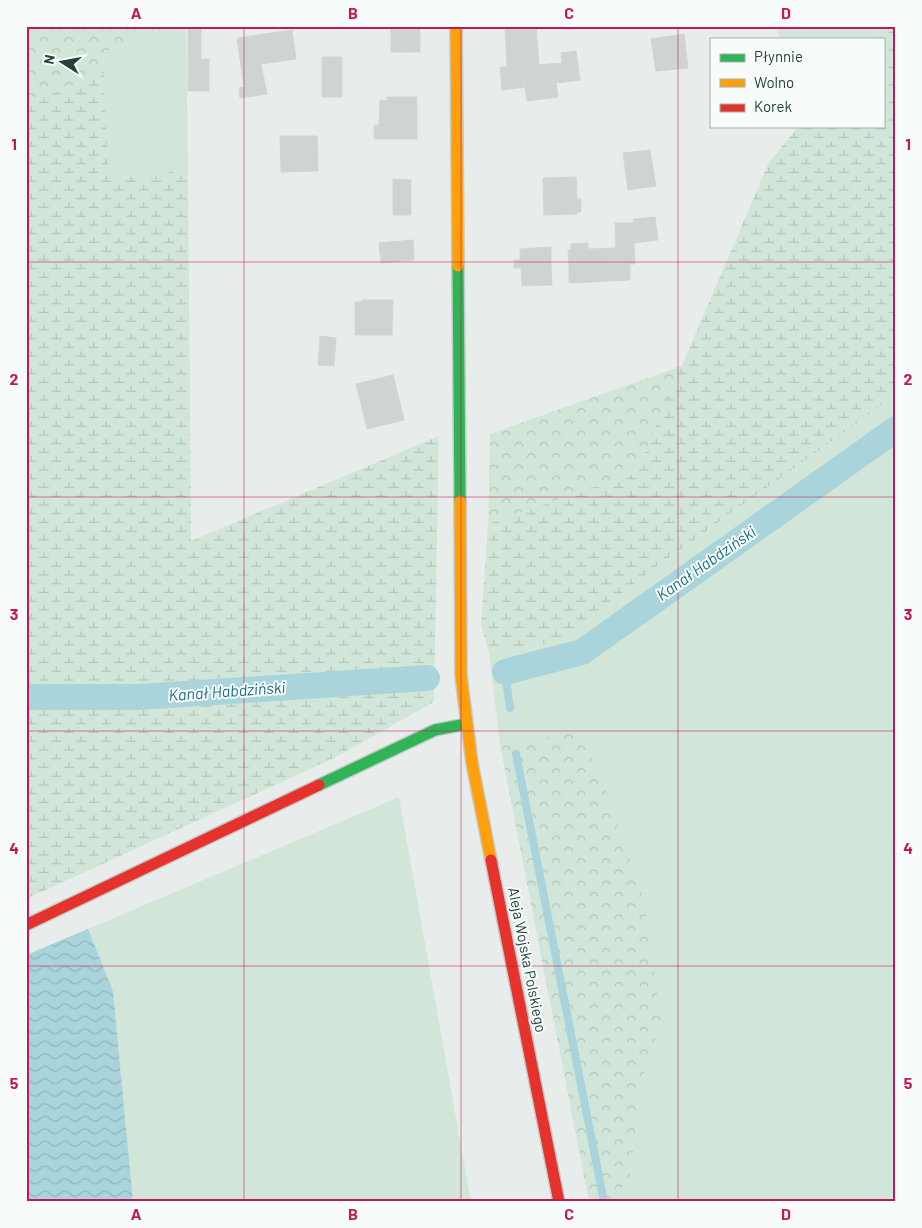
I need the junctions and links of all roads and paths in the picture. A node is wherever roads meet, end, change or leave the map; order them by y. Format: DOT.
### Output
graph roads {
  1 [pos="456,26"];
  2 [pos="466,724"];
  3 [pos="26,925"];
  4 [pos="559,1202"];
  1 -- 2 [label="street, Aleja Wojska Polskiego"];
  2 -- 3 [label="street"];
  2 -- 4 [label="street, Aleja Wojska Polskiego"];
}
